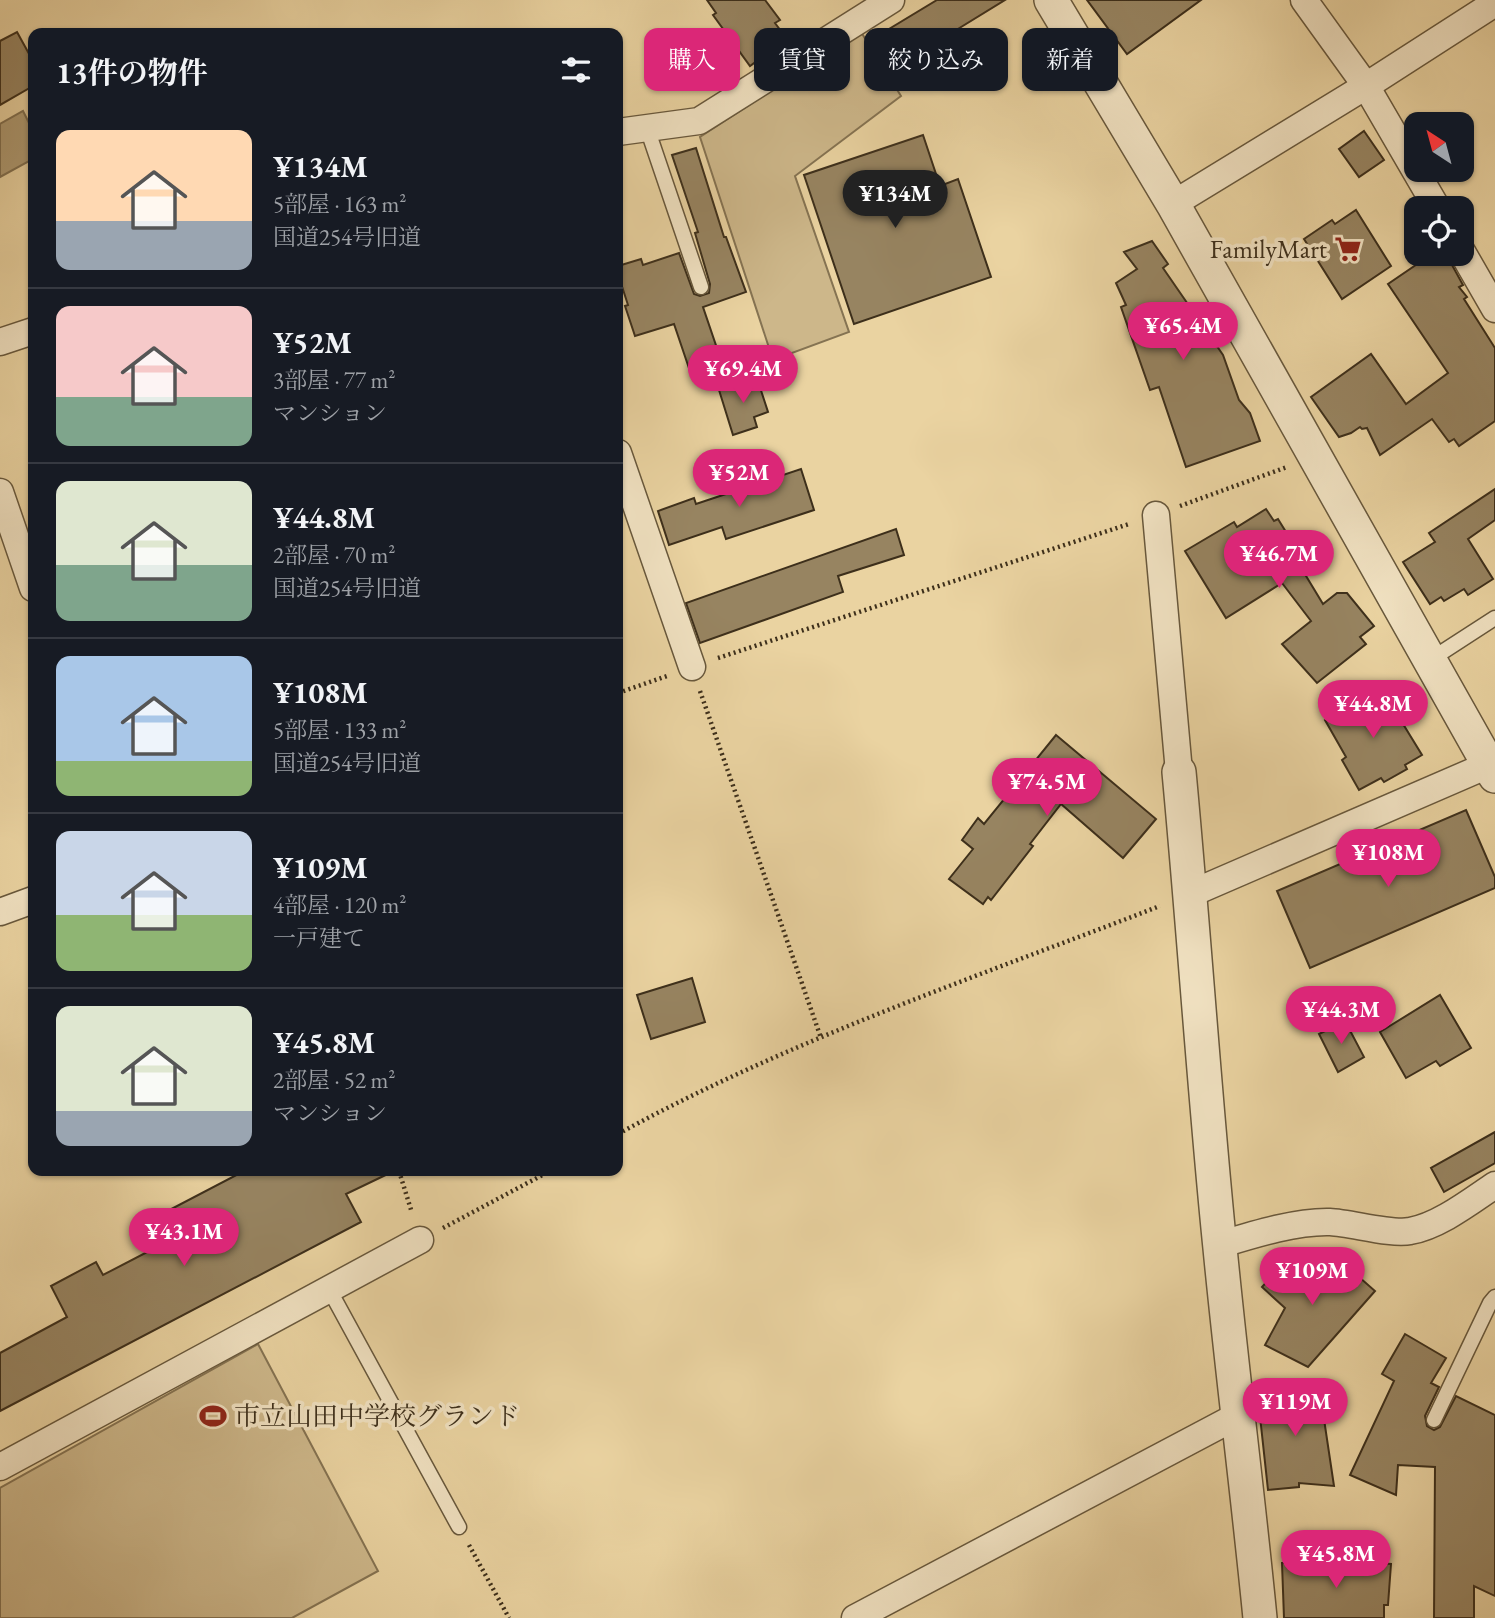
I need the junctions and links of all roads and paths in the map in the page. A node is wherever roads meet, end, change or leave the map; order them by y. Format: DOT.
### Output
graph roads {
  1 [pos="891,0"];
  2 [pos="1051,0"];
  3 [pos="1304,0"];
  4 [pos="1495,3"];
  5 [pos="1366,86"];
  6 [pos="646,128"];
  7 [pos="623,131"];
  8 [pos="1430,196"];
  9 [pos="1173,204"];
  10 [pos="1470,266"];
  11 [pos="701,287"];
  12 [pos="1495,309"];
  13 [pos="28,333"];
  14 [pos="0,342"];
  15 [pos="1315,457"];
  16 [pos="623,467"];
  17 [pos="0,492"];
  18 [pos="1156,515"];
  19 [pos="28,573"];
  20 [pos="1495,618"];
  21 [pos="1430,660"];
  22 [pos="692,667"];
  23 [pos="623,691"];
  24 [pos="1492,771"];
  25 [pos="1179,772"];
  26 [pos="1190,894"];
  27 [pos="28,902"];
  28 [pos="0,912"];
  29 [pos="821,1038"];
  30 [pos="623,1131"];
  31 [pos="400,1176"];
  32 [pos="542,1176"];
  33 [pos="1495,1185"];
  34 [pos="421,1240"];
  35 [pos="1219,1245"];
  36 [pos="329,1289"];
  37 [pos="1495,1297"];
  38 [pos="1237,1416"];
  39 [pos="1434,1420"];
  40 [pos="0,1467"];
  41 [pos="459,1527"];
  42 [pos="509,1618"];
  43 [pos="855,1618"];
  44 [pos="1260,1618"];
  1 -- 6 [label="street"];
  2 -- 9 [label="street"];
  3 -- 5 [label="street"];
  4 -- 5 [label="street"];
  5 -- 8 [label="street"];
  5 -- 9 [label="street"];
  6 -- 7 [label="street"];
  6 -- 11 [label="lane"];
  9 -- 15 [label="street"];
  10 -- 12 [label="street"];
  13 -- 14 [label="street"];
  15 -- 18 [label="path"];
  15 -- 21 [label="street"];
  16 -- 22 [label="street"];
  17 -- 19 [label="street"];
  18 -- 22 [label="path"];
  18 -- 25 [label="street"];
  20 -- 21 [label="lane"];
  21 -- 24 [label="street"];
  22 -- 23 [label="path"];
  22 -- 29 [label="path"];
  24 -- 26 [label="street"];
  25 -- 26 [label="street"];
  26 -- 29 [label="path"];
  26 -- 35 [label="street"];
  27 -- 28 [label="street"];
  29 -- 30 [label="path"];
  31 -- 34 [label="path"];
  32 -- 34 [label="path"];
  33 -- 35 [label="street"];
  34 -- 36 [label="street"];
  35 -- 38 [label="street"];
  36 -- 40 [label="street"];
  36 -- 41 [label="lane"];
  37 -- 39 [label="lane"];
  38 -- 43 [label="street"];
  38 -- 44 [label="street"];
  41 -- 42 [label="path"];
}
